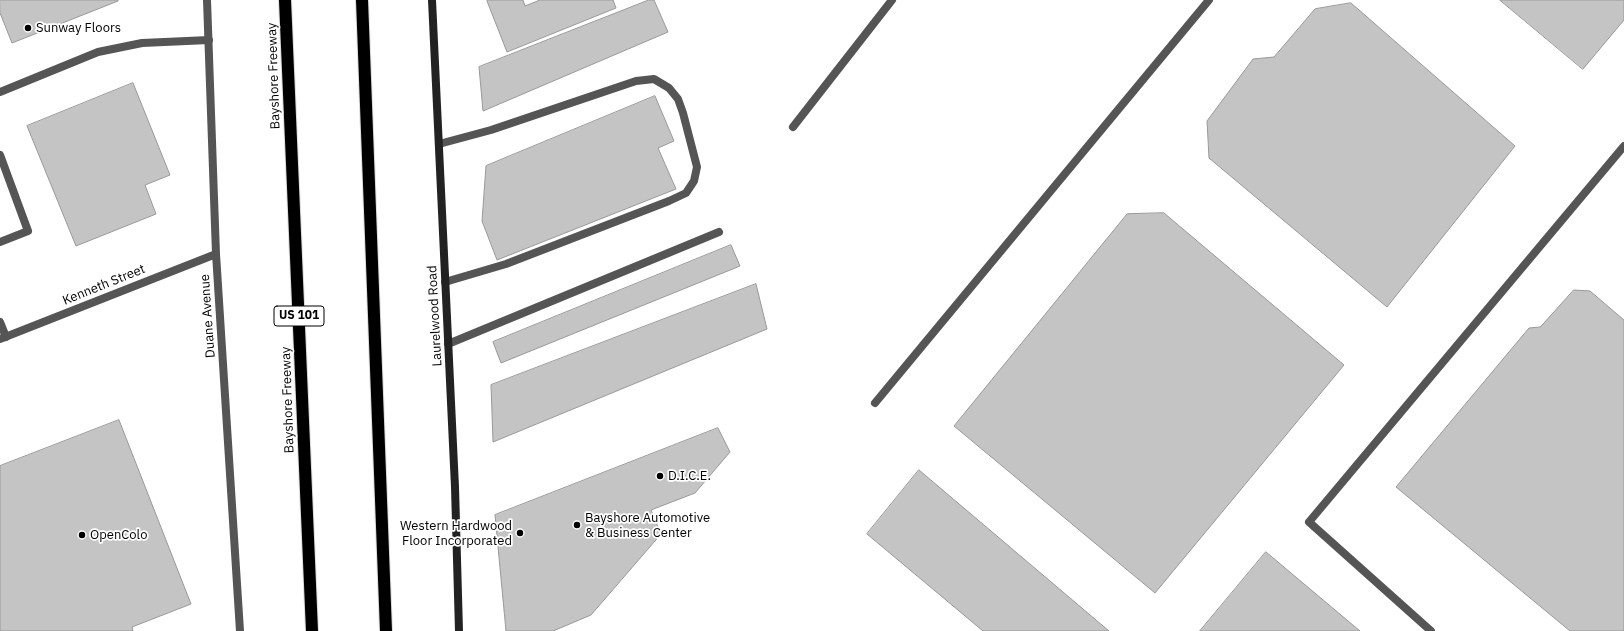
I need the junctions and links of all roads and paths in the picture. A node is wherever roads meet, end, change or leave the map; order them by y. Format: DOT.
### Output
graph roads {
  1 [pos="208,0"];
  2 [pos="285,0"];
  3 [pos="362,0"];
  4 [pos="432,0"];
  5 [pos="892,0"];
  6 [pos="1209,0"];
  7 [pos="209,40"];
  8 [pos="0,92"];
  9 [pos="793,127"];
  10 [pos="439,144"];
  11 [pos="1624,146"];
  12 [pos="0,155"];
  13 [pos="719,232"];
  14 [pos="0,242"];
  15 [pos="216,254"];
  16 [pos="445,282"];
  17 [pos="0,322"];
  18 [pos="3,338"];
  19 [pos="448,344"];
  20 [pos="875,402"];
  21 [pos="240,631"];
  22 [pos="312,631"];
  23 [pos="386,631"];
  24 [pos="459,631"];
  25 [pos="1431,631"];
  1 -- 7 [label="street, Duane Avenue"];
  2 -- 22 [label="highway, Bayshore Freeway / US 101"];
  3 -- 23 [label="highway"];
  4 -- 10 [label="street, Laurelwood Road"];
  5 -- 9 [label="street"];
  6 -- 20 [label="street"];
  7 -- 8 [label="street"];
  7 -- 15 [label="street, Duane Avenue"];
  10 -- 16 [label="street, Laurelwood Road"];
  10 -- 16 [label="street"];
  11 -- 25 [label="street"];
  12 -- 14 [label="street"];
  13 -- 19 [label="street"];
  15 -- 18 [label="street, Kenneth Street"];
  15 -- 21 [label="street, Duane Avenue"];
  16 -- 19 [label="street, Laurelwood Road"];
  17 -- 18 [label="street"];
  19 -- 24 [label="street, Laurelwood Road"];
}
